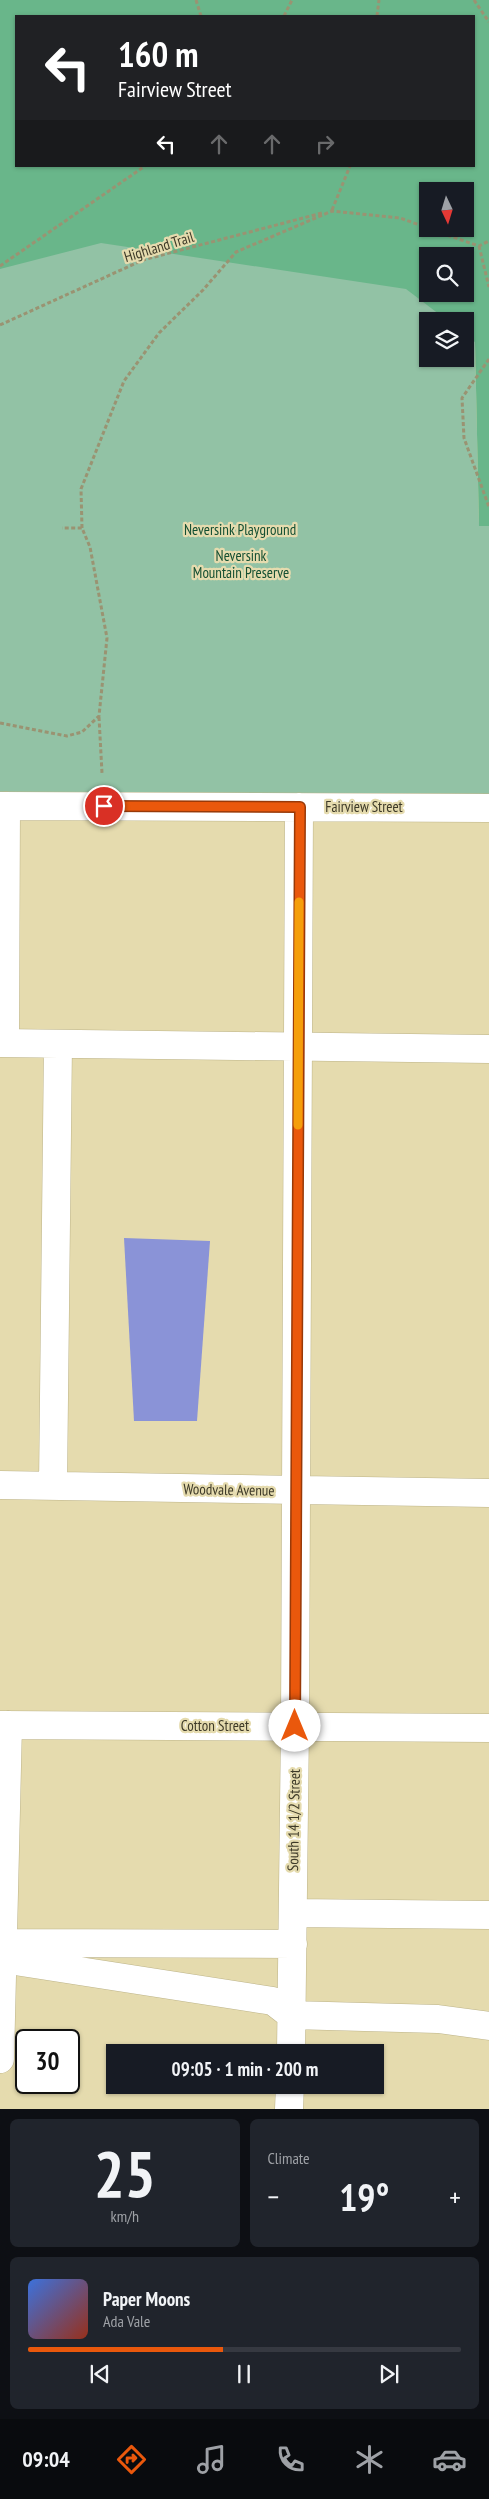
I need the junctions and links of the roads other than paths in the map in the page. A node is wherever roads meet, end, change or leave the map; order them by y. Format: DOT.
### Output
graph roads {
  1 [pos="3,806"];
  2 [pos="300,807"];
  3 [pos="489,808"];
  4 [pos="2,1043"];
  5 [pos="58,1044"];
  6 [pos="298,1047"];
  7 [pos="489,1049"];
  8 [pos="0,1486"];
  9 [pos="53,1486"];
  10 [pos="296,1492"];
  11 [pos="489,1493"];
  12 [pos="4,1725"];
  13 [pos="295,1726"];
  14 [pos="489,1728"];
  15 [pos="293,1913"];
  16 [pos="489,1915"];
  17 [pos="293,1944"];
  18 [pos="3,1951"];
  19 [pos="291,2015"];
  20 [pos="489,2026"];
  21 [pos="290,2044"];
  22 [pos="0,2058"];
  23 [pos="290,2094"];
  24 [pos="289,2109"];
  1 -- 2 [label="street, Fairview Street"];
  1 -- 4 [label="street"];
  2 -- 3 [label="street, Fairview Street"];
  2 -- 6 [label="street, South 14 1/2 Street"];
  4 -- 5 [label="street"];
  5 -- 6 [label="street"];
  5 -- 9 [label="street"];
  6 -- 7 [label="street"];
  6 -- 10 [label="street, South 14 1/2 Street"];
  8 -- 9 [label="street, Woodvale Avenue"];
  9 -- 10 [label="street, Woodvale Avenue"];
  10 -- 11 [label="street, Woodvale Avenue"];
  10 -- 13 [label="street, South 14 1/2 Street"];
  12 -- 13 [label="street, Cotton Street"];
  12 -- 18 [label="street"];
  13 -- 14 [label="street, Cotton Street"];
  13 -- 15 [label="street, South 14 1/2 Street"];
  15 -- 16 [label="street"];
  15 -- 17 [label="street, South 14 1/2 Street"];
  17 -- 18 [label="street"];
  17 -- 19 [label="street, South 14 1/2 Street"];
  18 -- 19 [label="street"];
  18 -- 22 [label="street"];
  19 -- 20 [label="street"];
  19 -- 21 [label="street, South 14 1/2 Street"];
  23 -- 24 [label="street"];
}
